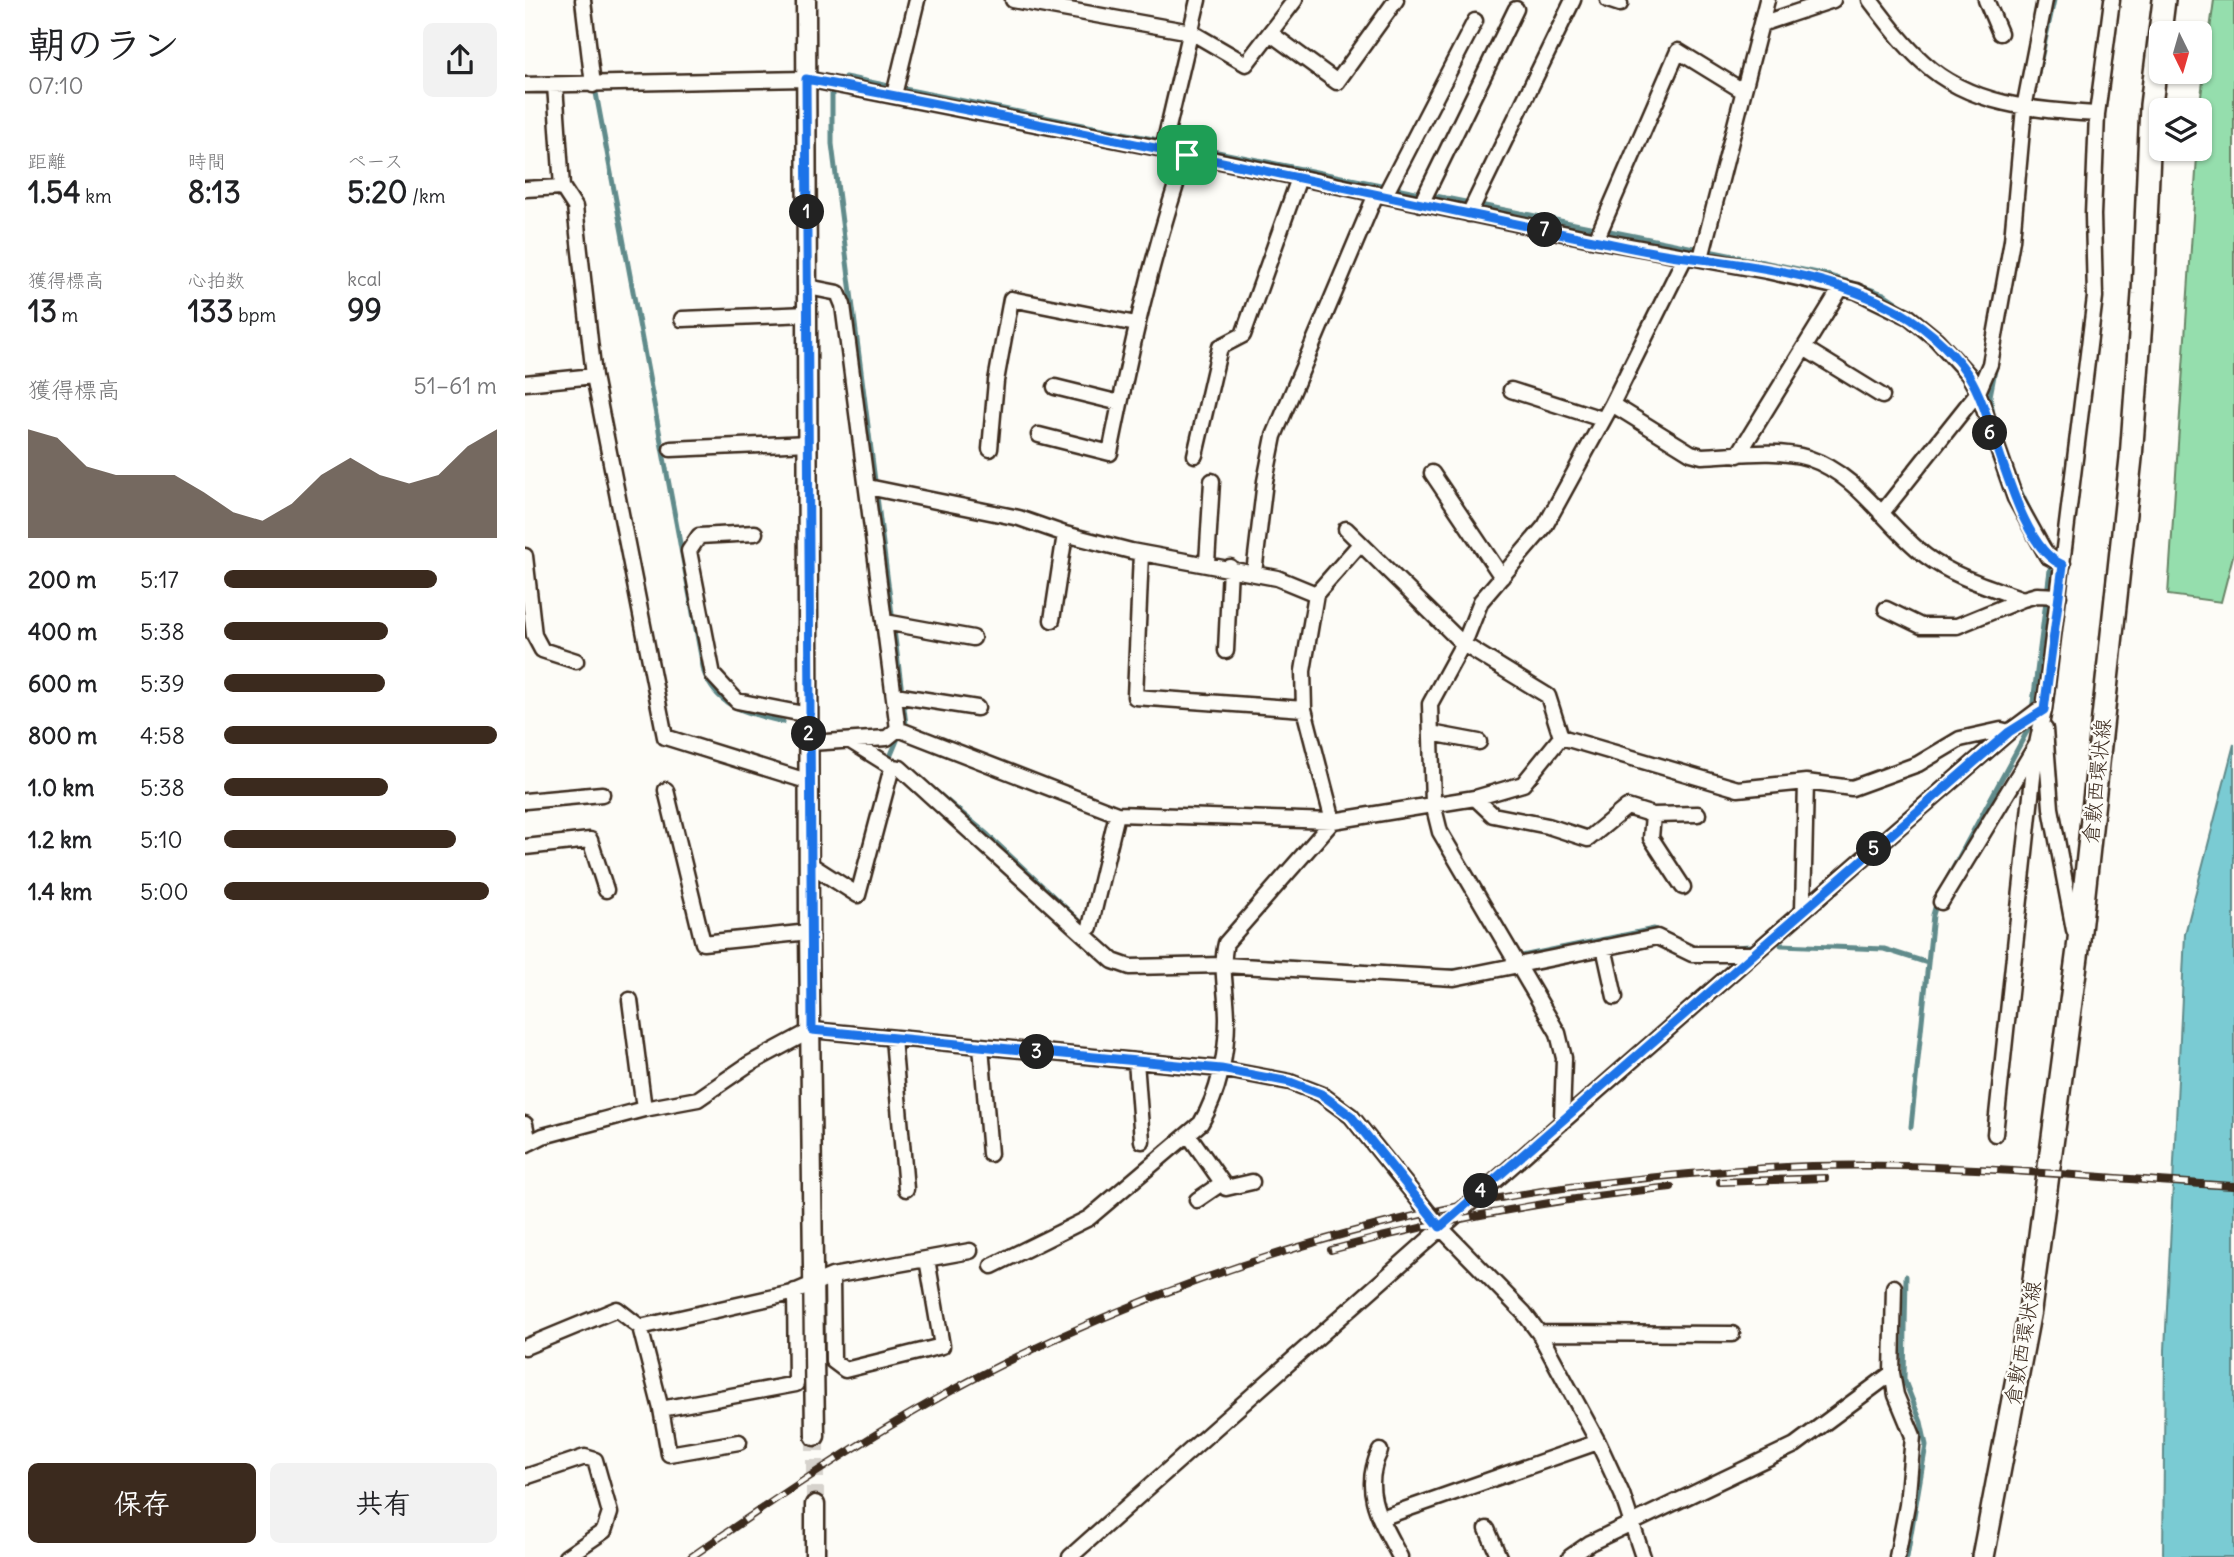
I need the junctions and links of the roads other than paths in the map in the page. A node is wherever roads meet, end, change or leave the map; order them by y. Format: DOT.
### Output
graph roads {
  1 [pos="583,0"];
  2 [pos="917,0"];
  3 [pos="1013,0"];
  4 [pos="1199,0"];
  5 [pos="1295,0"];
  6 [pos="1396,0"];
  7 [pos="1573,0"];
  8 [pos="1767,0"];
  9 [pos="1833,0"];
  10 [pos="1870,0"];
  11 [pos="1986,0"];
  12 [pos="2045,0"];
  13 [pos="2112,0"];
  14 [pos="2164,0"];
  15 [pos="803,2"];
  16 [pos="1047,4"];
  17 [pos="1516,9"];
  18 [pos="1475,21"];
  19 [pos="1761,24"];
  20 [pos="1191,32"];
  21 [pos="1270,33"];
  22 [pos="2000,33"];
  23 [pos="806,79"];
  24 [pos="525,85"];
  25 [pos="555,85"];
  26 [pos="593,85"];
  27 [pos="896,89"];
  28 [pos="1743,91"];
  29 [pos="2028,108"];
  30 [pos="2097,114"];
  31 [pos="1165,144"];
  32 [pos="1187,155"];
  33 [pos="1299,178"];
  34 [pos="562,187"];
  35 [pos="525,189"];
  36 [pos="1385,191"];
  37 [pos="1424,198"];
  38 [pos="1472,208"];
  39 [pos="1598,233"];
  40 [pos="1702,254"];
  41 [pos="1685,257"];
  42 [pos="808,288"];
  43 [pos="1841,288"];
  44 [pos="808,314"];
  45 [pos="682,319"];
  46 [pos="1136,324"];
  47 [pos="1804,348"];
  48 [pos="594,376"];
  49 [pos="525,383"];
  50 [pos="1055,387"];
  51 [pos="1511,390"];
  52 [pos="1977,392"];
  53 [pos="1882,396"];
  54 [pos="1120,403"];
  55 [pos="1612,404"];
  56 [pos="1602,419"];
  57 [pos="1039,435"];
  58 [pos="809,443"];
  59 [pos="671,449"];
  60 [pos="990,449"];
  61 [pos="1195,455"];
  62 [pos="1738,455"];
  63 [pos="1432,473"];
  64 [pos="1212,481"];
  65 [pos="873,488"];
  66 [pos="1881,514"];
  67 [pos="1346,529"];
  68 [pos="755,533"];
  69 [pos="1065,534"];
  70 [pos="1359,545"];
  71 [pos="1141,553"];
  72 [pos="525,556"];
  73 [pos="2056,561"];
  74 [pos="1207,563"];
  75 [pos="1230,567"];
  76 [pos="1254,573"];
  77 [pos="1502,577"];
  78 [pos="1316,594"];
  79 [pos="2051,595"];
  80 [pos="2023,599"];
  81 [pos="1886,609"];
  82 [pos="1052,620"];
  83 [pos="891,623"];
  84 [pos="530,635"];
  85 [pos="973,638"];
  86 [pos="1463,644"];
  87 [pos="1226,651"];
  88 [pos="576,661"];
  89 [pos="901,696"];
  90 [pos="977,708"];
  91 [pos="1304,709"];
  92 [pos="2036,713"];
  93 [pos="809,715"];
  94 [pos="898,729"];
  95 [pos="2009,732"];
  96 [pos="1431,733"];
  97 [pos="1561,737"];
  98 [pos="852,742"];
  99 [pos="1479,742"];
  100 [pos="810,743"];
  101 [pos="2037,744"];
  102 [pos="892,767"];
  103 [pos="810,782"];
  104 [pos="1806,782"];
  105 [pos="666,790"];
  106 [pos="602,794"];
  107 [pos="1475,798"];
  108 [pos="525,801"];
  109 [pos="1433,804"];
  110 [pos="1118,814"];
  111 [pos="1698,814"];
  112 [pos="1653,815"];
  113 [pos="1333,821"];
  114 [pos="525,846"];
  115 [pos="811,864"];
  116 [pos="1683,887"];
  117 [pos="606,890"];
  118 [pos="1941,902"];
  119 [pos="1803,910"];
  120 [pos="1090,927"];
  121 [pos="809,932"];
  122 [pos="1604,947"];
  123 [pos="2078,949"];
  124 [pos="1752,954"];
  125 [pos="1224,960"];
  126 [pos="1519,966"];
  127 [pos="1615,997"];
  128 [pos="630,1000"];
  129 [pos="812,1030"];
  130 [pos="893,1038"];
  131 [pos="981,1046"];
  132 [pos="1136,1061"];
  133 [pos="1221,1069"];
  134 [pos="644,1109"];
  135 [pos="1562,1120"];
  136 [pos="525,1124"];
  137 [pos="1188,1134"];
  138 [pos="1995,1134"];
  139 [pos="1142,1141"];
  140 [pos="527,1144"];
  141 [pos="990,1154"];
  142 [pos="1252,1182"];
  143 [pos="1222,1183"];
  144 [pos="906,1189"];
  145 [pos="1197,1200"];
  146 [pos="1440,1227"];
  147 [pos="970,1251"];
  148 [pos="927,1259"];
  149 [pos="992,1266"];
  150 [pos="832,1276"];
  151 [pos="814,1284"];
  152 [pos="1894,1286"];
  153 [pos="795,1291"];
  154 [pos="640,1327"];
  155 [pos="1539,1333"];
  156 [pos="1732,1334"];
  157 [pos="525,1347"];
  158 [pos="1892,1373"];
  159 [pos="661,1409"];
  160 [pos="815,1436"];
  161 [pos="739,1442"];
  162 [pos="1598,1442"];
  163 [pos="1380,1451"];
  164 [pos="525,1477"];
  165 [pos="815,1506"];
  166 [pos="1381,1518"];
  167 [pos="1633,1523"];
  168 [pos="1487,1529"];
  169 [pos="1398,1556"];
  170 [pos="566,1557"];
  171 [pos="815,1557"];
  172 [pos="1070,1557"];
  173 [pos="1499,1557"];
  174 [pos="1570,1557"];
  175 [pos="1643,1557"];
  176 [pos="1897,1557"];
  177 [pos="1983,1557"];
  1 -- 26 [label="street"];
  2 -- 27 [label="street"];
  3 -- 16 [label="street"];
  4 -- 20 [label="street"];
  5 -- 21 [label="street"];
  6 -- 21 [label="street"];
  7 -- 38 [label="street"];
  8 -- 19 [label="street"];
  9 -- 19 [label="street"];
  10 -- 29 [label="street"];
  11 -- 22 [label="street"];
  12 -- 29 [label="street"];
  13 -- 30 [label="street"];
  14 -- 123 [label="main road, 倉敷西環状線"];
  15 -- 23 [label="street"];
  16 -- 20 [label="street"];
  17 -- 37 [label="street"];
  18 -- 36 [label="street"];
  19 -- 28 [label="street"];
  20 -- 21 [label="street"];
  20 -- 31 [label="street"];
  23 -- 26 [label="street"];
  23 -- 27 [label="street"];
  23 -- 42 [label="street"];
  24 -- 25 [label="street"];
  25 -- 26 [label="street"];
  25 -- 34 [label="street"];
  27 -- 31 [label="street"];
  28 -- 39 [label="street"];
  28 -- 40 [label="street"];
  29 -- 30 [label="street"];
  29 -- 52 [label="street"];
  30 -- 73 [label="street"];
  31 -- 32 [label="street"];
  32 -- 33 [label="street"];
  32 -- 46 [label="street"];
  33 -- 36 [label="street"];
  33 -- 61 [label="street"];
  34 -- 35 [label="street"];
  34 -- 48 [label="street"];
  36 -- 37 [label="street"];
  36 -- 76 [label="street"];
  37 -- 38 [label="street"];
  38 -- 39 [label="street"];
  39 -- 41 [label="street"];
  40 -- 41 [label="street"];
  40 -- 43 [label="street"];
  41 -- 55 [label="street"];
  42 -- 44 [label="street"];
  42 -- 65 [label="street"];
  43 -- 47 [label="street"];
  43 -- 52 [label="street"];
  44 -- 45 [label="street"];
  44 -- 58 [label="street"];
  46 -- 54 [label="street"];
  46 -- 60 [label="street"];
  47 -- 53 [label="street"];
  47 -- 62 [label="street"];
  48 -- 49 [label="street"];
  48 -- 103 [label="street"];
  50 -- 54 [label="street"];
  51 -- 56 [label="street"];
  52 -- 66 [label="street"];
  52 -- 73 [label="street"];
  54 -- 57 [label="street"];
  55 -- 56 [label="street"];
  55 -- 62 [label="street"];
  56 -- 77 [label="street"];
  58 -- 59 [label="street"];
  58 -- 93 [label="street"];
  62 -- 66 [label="street"];
  63 -- 77 [label="street"];
  64 -- 74 [label="street"];
  65 -- 69 [label="street"];
  65 -- 83 [label="street"];
  66 -- 80 [label="street"];
  67 -- 70 [label="street"];
  68 -- 93 [label="street"];
  69 -- 71 [label="street"];
  69 -- 82 [label="street"];
  70 -- 78 [label="street"];
  70 -- 86 [label="street"];
  71 -- 74 [label="street"];
  71 -- 91 [label="street"];
  72 -- 84 [label="street"];
  73 -- 79 [label="street"];
  74 -- 75 [label="street"];
  75 -- 76 [label="street"];
  75 -- 87 [label="street"];
  76 -- 78 [label="street"];
  77 -- 86 [label="street"];
  78 -- 91 [label="street"];
  79 -- 80 [label="street"];
  79 -- 92 [label="street"];
  80 -- 81 [label="street"];
  83 -- 85 [label="street"];
  83 -- 89 [label="street"];
  84 -- 88 [label="street"];
  86 -- 96 [label="street"];
  86 -- 97 [label="street"];
  89 -- 90 [label="street"];
  89 -- 94 [label="street"];
  91 -- 113 [label="street"];
  92 -- 95 [label="street"];
  92 -- 101 [label="street"];
  92 -- 123 [label="street"];
  93 -- 100 [label="street"];
  94 -- 98 [label="street"];
  94 -- 110 [label="street"];
  95 -- 104 [label="street"];
  95 -- 119 [label="street"];
  96 -- 99 [label="street"];
  96 -- 109 [label="street"];
  97 -- 104 [label="street"];
  97 -- 107 [label="street"];
  98 -- 100 [label="street"];
  98 -- 102 [label="street"];
  100 -- 103 [label="street"];
  101 -- 118 [label="street"];
  101 -- 138 [label="street"];
  102 -- 115 [label="street"];
  102 -- 125 [label="street"];
  103 -- 115 [label="street"];
  104 -- 119 [label="street"];
  105 -- 121 [label="street"];
  106 -- 108 [label="street"];
  107 -- 109 [label="street"];
  107 -- 112 [label="street"];
  109 -- 113 [label="street"];
  109 -- 126 [label="street"];
  110 -- 113 [label="street"];
  110 -- 120 [label="street"];
  111 -- 112 [label="street"];
  112 -- 116 [label="street"];
  113 -- 125 [label="street"];
  114 -- 117 [label="street"];
  115 -- 121 [label="street"];
  119 -- 124 [label="street"];
  121 -- 129 [label="street"];
  122 -- 124 [label="street"];
  122 -- 126 [label="street"];
  122 -- 127 [label="street"];
  123 -- 177 [label="main road, 倉敷西環状線"];
  124 -- 135 [label="street"];
  125 -- 126 [label="street"];
  125 -- 133 [label="street"];
  126 -- 135 [label="street"];
  128 -- 134 [label="street"];
  129 -- 130 [label="street"];
  129 -- 134 [label="street"];
  129 -- 151 [label="street"];
  130 -- 131 [label="street"];
  130 -- 144 [label="street"];
  131 -- 132 [label="street"];
  131 -- 141 [label="street"];
  132 -- 133 [label="street"];
  132 -- 139 [label="street"];
  133 -- 137 [label="street"];
  133 -- 146 [label="street"];
  134 -- 140 [label="street"];
  135 -- 146 [label="street"];
  136 -- 140 [label="street"];
  137 -- 143 [label="street"];
  137 -- 149 [label="street"];
  142 -- 143 [label="street"];
  143 -- 145 [label="street"];
  146 -- 155 [label="street"];
  146 -- 172 [label="street"];
  147 -- 148 [label="street"];
  148 -- 150 [label="street"];
  148 -- 150 [label="street"];
  150 -- 151 [label="street"];
  151 -- 153 [label="street"];
  151 -- 160 [label="street"];
  152 -- 158 [label="street"];
  153 -- 154 [label="street"];
  153 -- 159 [label="street"];
  154 -- 157 [label="street"];
  154 -- 159 [label="street"];
  155 -- 156 [label="street"];
  155 -- 162 [label="street"];
  158 -- 167 [label="street"];
  158 -- 176 [label="street"];
  159 -- 161 [label="street"];
  162 -- 166 [label="street"];
  162 -- 167 [label="street"];
  163 -- 166 [label="street"];
  164 -- 170 [label="street"];
  165 -- 171 [label="street"];
  166 -- 169 [label="street"];
  167 -- 174 [label="street"];
  167 -- 175 [label="street"];
  168 -- 173 [label="street"];
}
